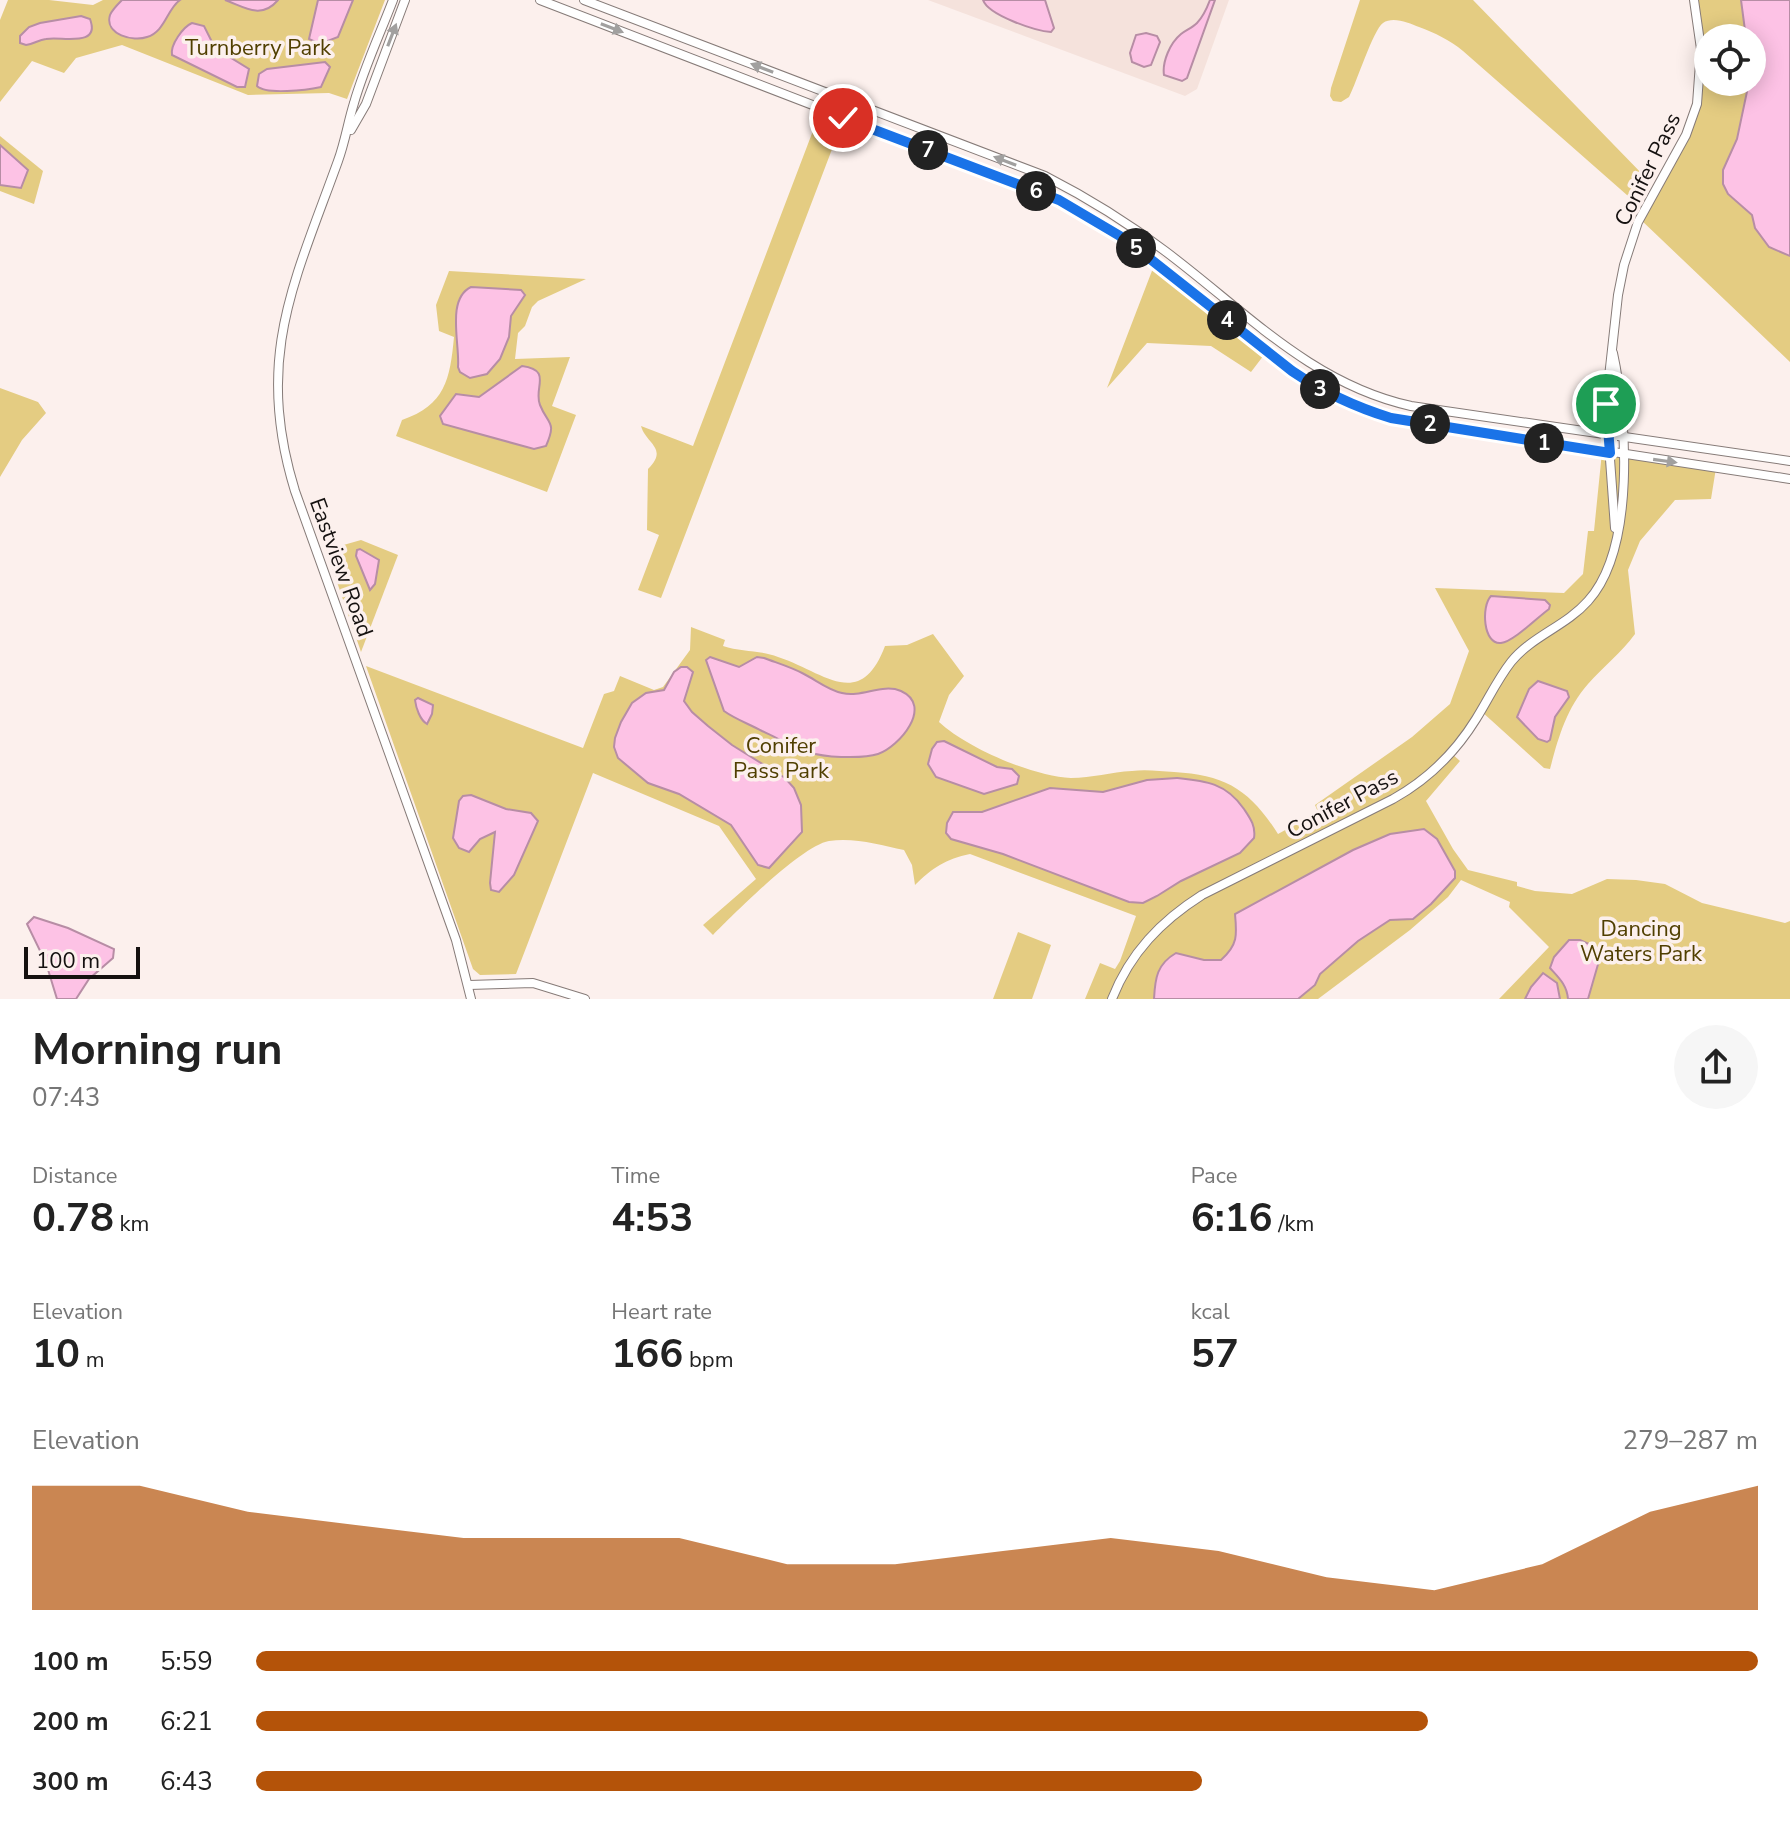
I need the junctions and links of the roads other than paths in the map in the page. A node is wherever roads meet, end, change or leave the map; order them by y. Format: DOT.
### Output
graph roads {
  1 [pos="393,0"];
  2 [pos="405,0"];
  3 [pos="540,0"];
  4 [pos="584,0"];
  5 [pos="1694,0"];
  6 [pos="345,141"];
  7 [pos="1613,353"];
  8 [pos="1609,436"];
  9 [pos="1622,438"];
  10 [pos="1610,453"];
  11 [pos="1624,455"];
  12 [pos="1790,461"];
  13 [pos="1790,479"];
  14 [pos="1616,533"];
  15 [pos="469,985"];
  16 [pos="471,999"];
  17 [pos="585,999"];
  18 [pos="1112,999"];
  1 -- 6 [label="street, Eastview Road"];
  6 -- 2 [label="street, Eastview Road, one-way"];
  3 -- 10 [label="street, one-way"];
  8 -- 4 [label="street, one-way"];
  5 -- 7 [label="street, Conifer Pass"];
  6 -- 15 [label="street, Eastview Road"];
  7 -- 8 [label="street, Conifer Pass"];
  7 -- 9 [label="street, Conifer Pass"];
  8 -- 9 [label="street"];
  8 -- 10 [label="street, Conifer Pass"];
  9 -- 11 [label="street, Conifer Pass"];
  9 -- 12 [label="street"];
  10 -- 11 [label="street"];
  10 -- 14 [label="street, Conifer Pass"];
  11 -- 13 [label="street, one-way"];
  11 -- 14 [label="street, Conifer Pass"];
  14 -- 18 [label="street, Conifer Pass"];
  15 -- 16 [label="street, Eastview Road"];
  15 -- 17 [label="street"];
}
